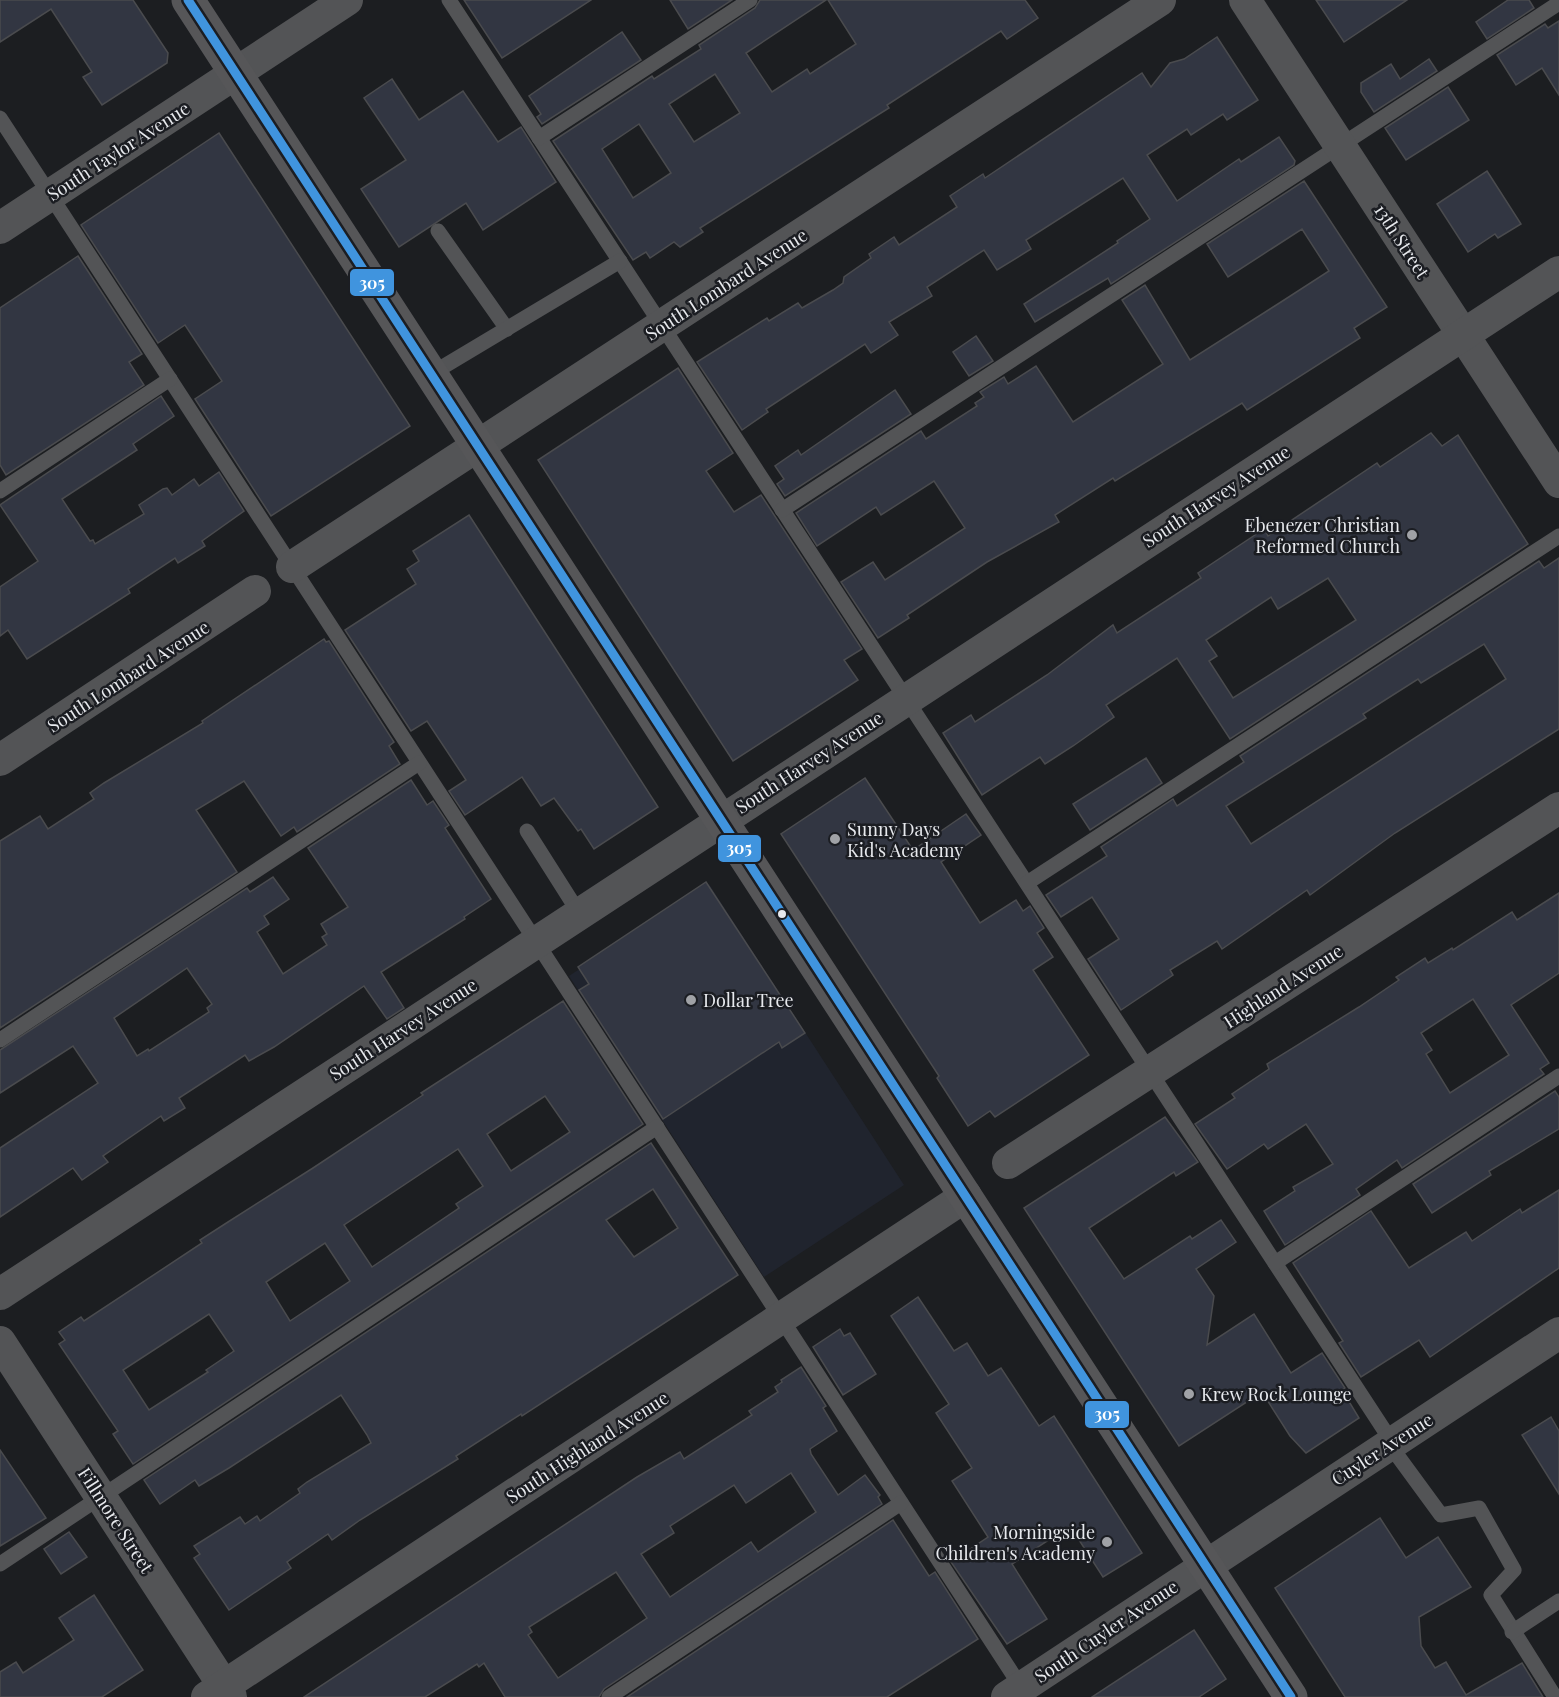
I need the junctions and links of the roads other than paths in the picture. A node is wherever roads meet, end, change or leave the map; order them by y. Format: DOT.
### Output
graph roads {
  1 [pos="188,0"];
  2 [pos="347,0"];
  3 [pos="449,0"];
  4 [pos="750,0"];
  5 [pos="1160,0"];
  6 [pos="1245,0"];
  7 [pos="1559,3"];
  8 [pos="235,73"];
  9 [pos="0,118"];
  10 [pos="539,138"];
  11 [pos="1340,146"];
  12 [pos="50,195"];
  13 [pos="0,228"];
  14 [pos="438,231"];
  15 [pos="620,261"];
  16 [pos="1559,272"];
  17 [pos="662,326"];
  18 [pos="507,329"];
  19 [pos="1463,335"];
  20 [pos="431,374"];
  21 [pos="170,379"];
  22 [pos="478,446"];
  23 [pos="1559,482"];
  24 [pos="0,491"];
  25 [pos="782,510"];
  26 [pos="1559,536"];
  27 [pos="292,567"];
  28 [pos="255,591"];
  29 [pos="906,699"];
  30 [pos="0,760"];
  31 [pos="419,763"];
  32 [pos="1559,808"];
  33 [pos="721,820"];
  34 [pos="527,831"];
  35 [pos="1027,884"];
  36 [pos="579,913"];
  37 [pos="536,941"];
  38 [pos="0,1040"];
  39 [pos="1150,1072"];
  40 [pos="1559,1076"];
  41 [pos="657,1127"];
  42 [pos="1008,1163"];
  43 [pos="966,1196"];
  44 [pos="1275,1263"];
  45 [pos="0,1293"];
  46 [pos="781,1318"];
  47 [pos="1559,1333"];
  48 [pos="0,1342"];
  49 [pos="1391,1443"];
  50 [pos="101,1497"];
  51 [pos="901,1503"];
  52 [pos="0,1564"];
  53 [pos="1206,1565"];
  54 [pos="1559,1601"];
  55 [pos="1512,1632"];
  56 [pos="221,1693"];
  57 [pos="1018,1694"];
  58 [pos="609,1697"];
  59 [pos="1291,1697"];
  60 [pos="1555,1697"];
  1 -- 8 [label="main road"];
  2 -- 8 [label="street, South Taylor Avenue"];
  3 -- 10 [label="lane"];
  4 -- 10 [label="lane"];
  5 -- 17 [label="street, South Lombard Avenue"];
  6 -- 11 [label="street, 13th Street"];
  7 -- 11 [label="lane"];
  8 -- 12 [label="street, South Taylor Avenue"];
  8 -- 20 [label="main road"];
  9 -- 12 [label="lane"];
  10 -- 15 [label="lane"];
  11 -- 19 [label="street, 13th Street"];
  11 -- 25 [label="lane"];
  12 -- 13 [label="street, South Taylor Avenue"];
  12 -- 21 [label="lane"];
  14 -- 18 [label="lane"];
  15 -- 17 [label="lane"];
  15 -- 18 [label="lane"];
  16 -- 19 [label="street, South Harvey Avenue"];
  17 -- 22 [label="street, South Lombard Avenue"];
  17 -- 25 [label="lane"];
  18 -- 20 [label="lane"];
  19 -- 23 [label="street, 13th Street"];
  19 -- 29 [label="street, South Harvey Avenue"];
  20 -- 22 [label="main road"];
  21 -- 24 [label="lane"];
  21 -- 27 [label="lane"];
  22 -- 27 [label="street, South Lombard Avenue"];
  22 -- 33 [label="main road"];
  25 -- 29 [label="lane"];
  26 -- 35 [label="lane"];
  27 -- 31 [label="lane"];
  28 -- 30 [label="street, South Lombard Avenue"];
  29 -- 33 [label="street, South Harvey Avenue"];
  29 -- 35 [label="lane"];
  31 -- 37 [label="lane"];
  31 -- 38 [label="lane"];
  32 -- 39 [label="street, Highland Avenue"];
  33 -- 36 [label="street, South Harvey Avenue"];
  33 -- 43 [label="main road"];
  34 -- 36 [label="lane"];
  35 -- 39 [label="lane"];
  36 -- 37 [label="street, South Harvey Avenue"];
  37 -- 41 [label="lane"];
  37 -- 45 [label="street, South Harvey Avenue"];
  39 -- 42 [label="street, Highland Avenue"];
  39 -- 44 [label="lane"];
  40 -- 44 [label="lane"];
  41 -- 46 [label="lane"];
  41 -- 50 [label="lane"];
  43 -- 46 [label="street, South Highland Avenue"];
  43 -- 53 [label="main road"];
  44 -- 49 [label="lane"];
  46 -- 51 [label="lane"];
  46 -- 56 [label="street, South Highland Avenue"];
  47 -- 49 [label="street, Cuyler Avenue"];
  48 -- 50 [label="street, Fillmore Street"];
  49 -- 53 [label="street, Cuyler Avenue"];
  49 -- 55 [label="lane"];
  50 -- 52 [label="lane"];
  50 -- 56 [label="street, Fillmore Street"];
  51 -- 57 [label="lane"];
  51 -- 58 [label="lane"];
  53 -- 57 [label="street, South Cuyler Avenue"];
  53 -- 59 [label="main road"];
  54 -- 55 [label="lane"];
  55 -- 60 [label="lane"];
}
